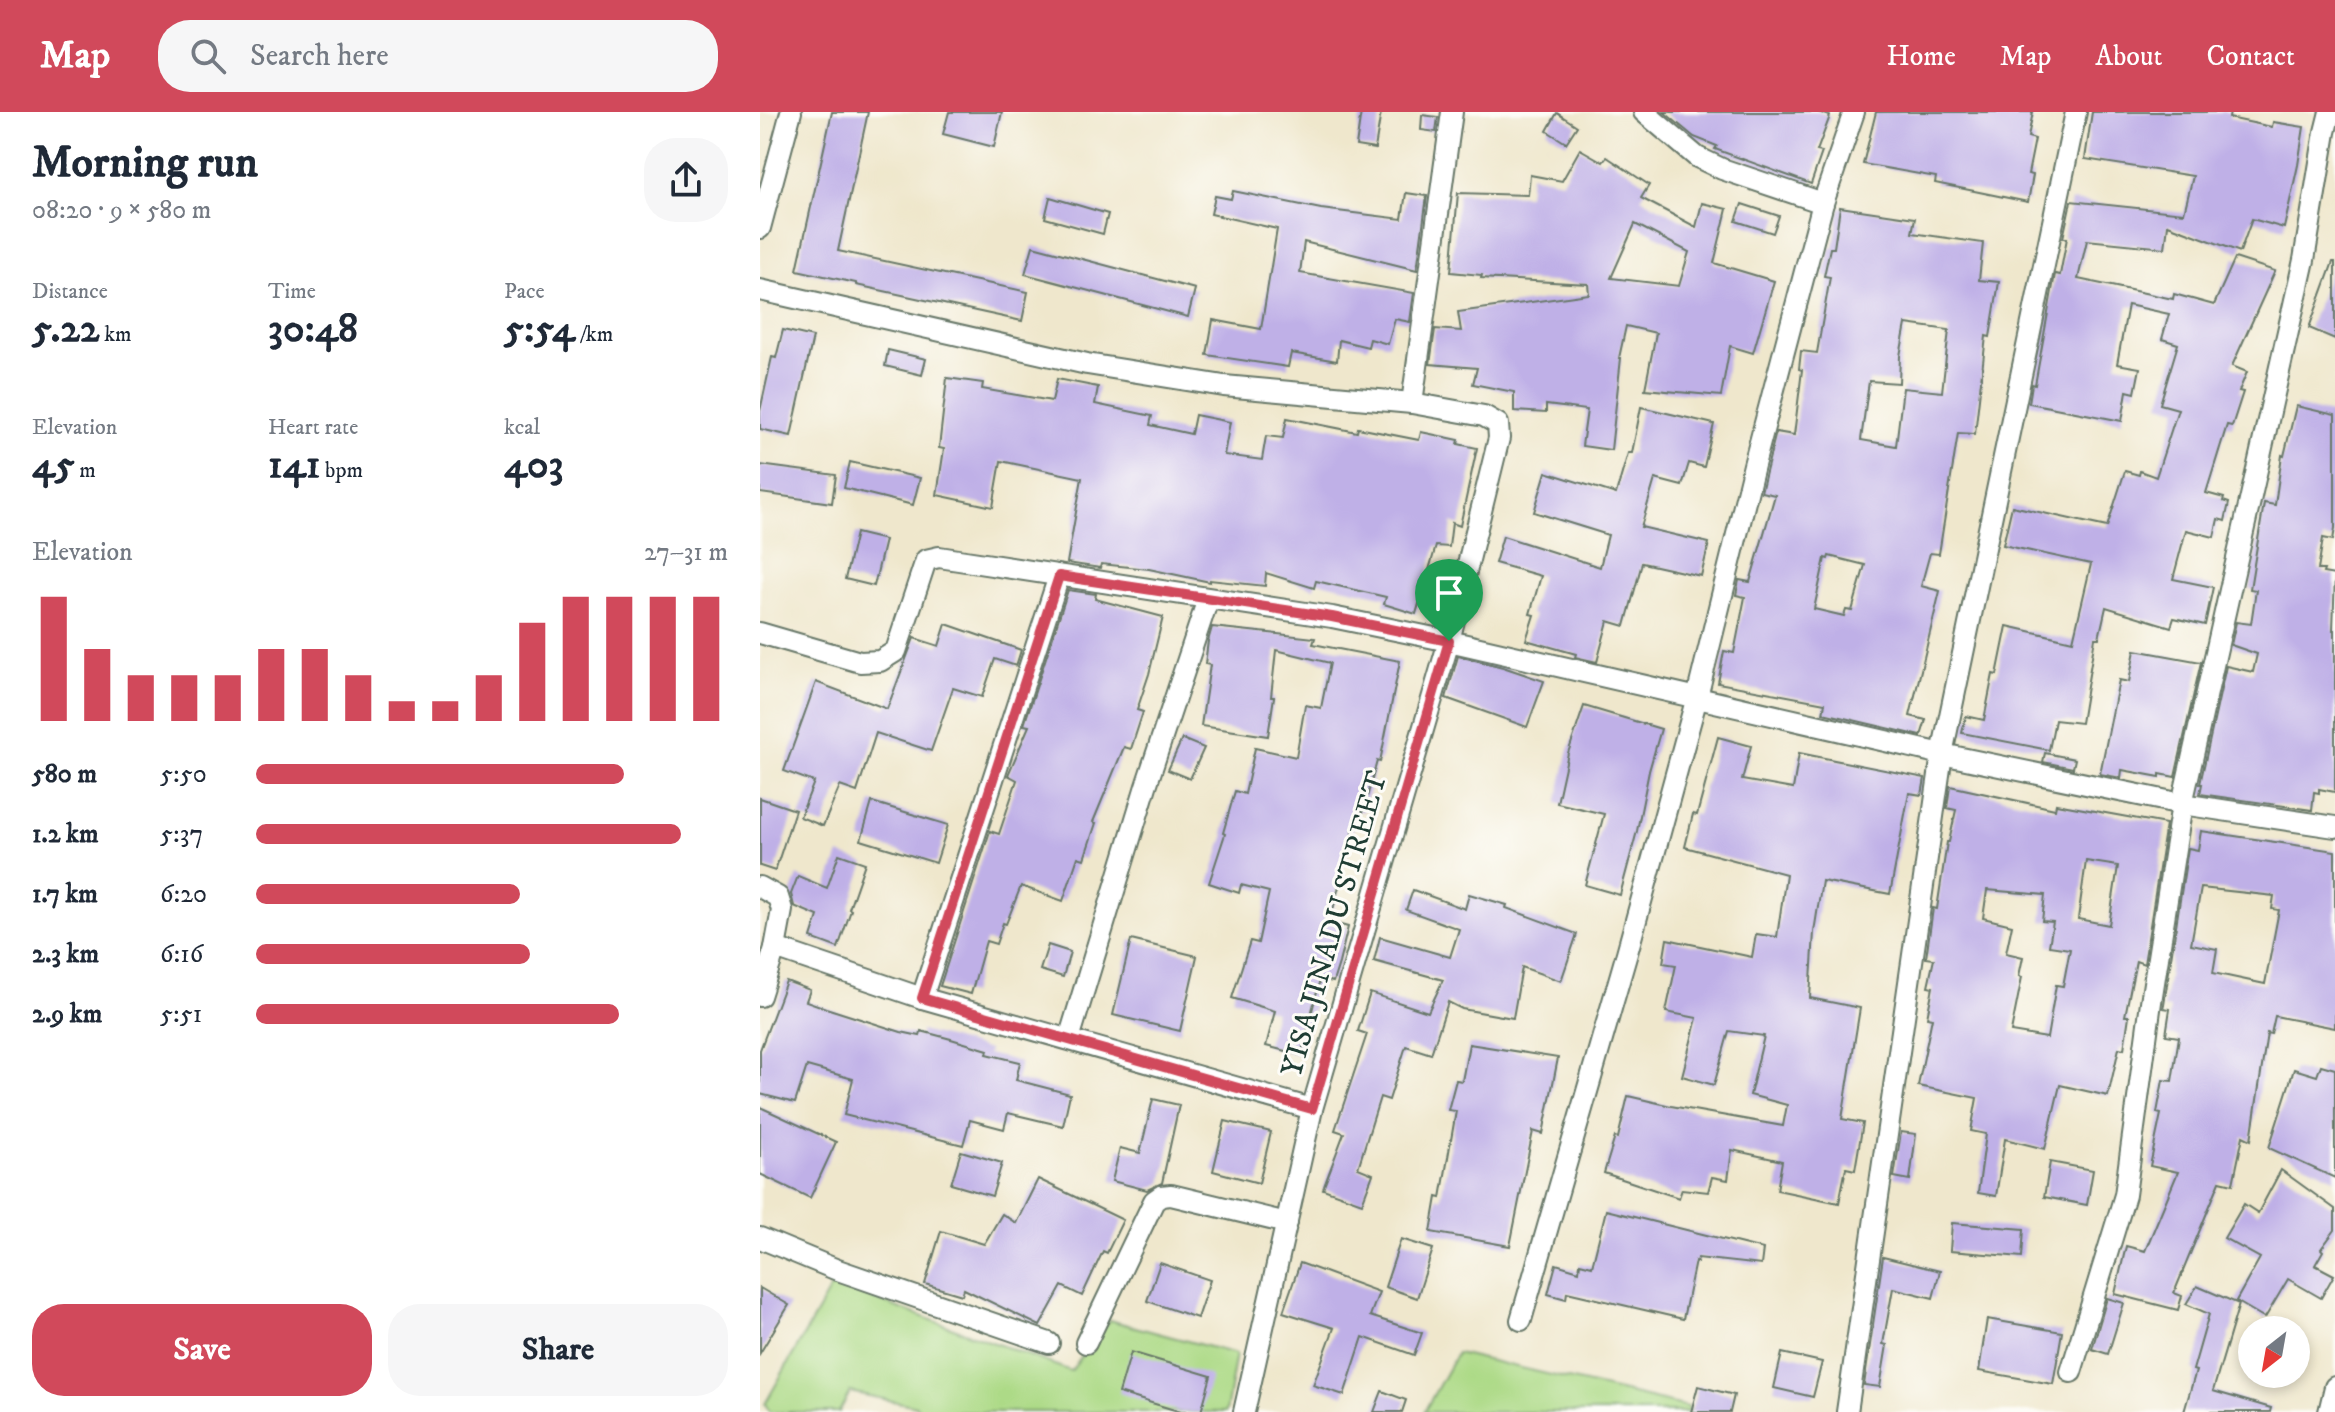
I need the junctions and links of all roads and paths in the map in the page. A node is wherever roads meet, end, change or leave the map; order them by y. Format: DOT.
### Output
graph roads {
  1 [pos="791,112"];
  2 [pos="1452,112"];
  3 [pos="1644,112"];
  4 [pos="1854,112"];
  5 [pos="2076,112"];
  6 [pos="2330,112"];
  7 [pos="1823,203"];
  8 [pos="760,228"];
  9 [pos="760,290"];
  10 [pos="1412,403"];
  11 [pos="1059,576"];
  12 [pos="1208,599"];
  13 [pos="760,633"];
  14 [pos="1449,641"];
  15 [pos="1697,697"];
  16 [pos="1942,754"];
  17 [pos="2182,804"];
  18 [pos="2335,827"];
  19 [pos="760,887"];
  20 [pos="775,948"];
  21 [pos="760,996"];
  22 [pos="922,998"];
  23 [pos="1069,1039"];
  24 [pos="1312,1109"];
  25 [pos="1287,1223"];
  26 [pos="760,1238"];
  27 [pos="1521,1320"];
  28 [pos="1049,1343"];
  29 [pos="1086,1343"];
  30 [pos="2071,1372"];
  31 [pos="2335,1387"];
  32 [pos="1244,1412"];
  33 [pos="1847,1412"];
  34 [pos="2329,1412"];
  1 -- 8 [label="street"];
  2 -- 10 [label="street"];
  3 -- 7 [label="street"];
  4 -- 7 [label="street"];
  5 -- 16 [label="street"];
  6 -- 17 [label="street"];
  7 -- 15 [label="street"];
  9 -- 10 [label="street"];
  10 -- 14 [label="street, YISA JINADU STREET"];
  11 -- 12 [label="street"];
  11 -- 13 [label="street"];
  11 -- 22 [label="street"];
  12 -- 14 [label="street"];
  12 -- 23 [label="street"];
  14 -- 15 [label="street"];
  14 -- 24 [label="street, YISA JINADU STREET"];
  15 -- 16 [label="street"];
  15 -- 27 [label="street"];
  16 -- 17 [label="street"];
  16 -- 33 [label="street"];
  17 -- 18 [label="street"];
  17 -- 30 [label="street"];
  19 -- 20 [label="street"];
  20 -- 21 [label="street"];
  20 -- 22 [label="street"];
  22 -- 23 [label="street"];
  23 -- 24 [label="street"];
  24 -- 25 [label="street, YISA JINADU STREET"];
  25 -- 29 [label="street"];
  25 -- 32 [label="street, YISA JINADU STREET"];
  26 -- 28 [label="street"];
  31 -- 34 [label="street"];
}
